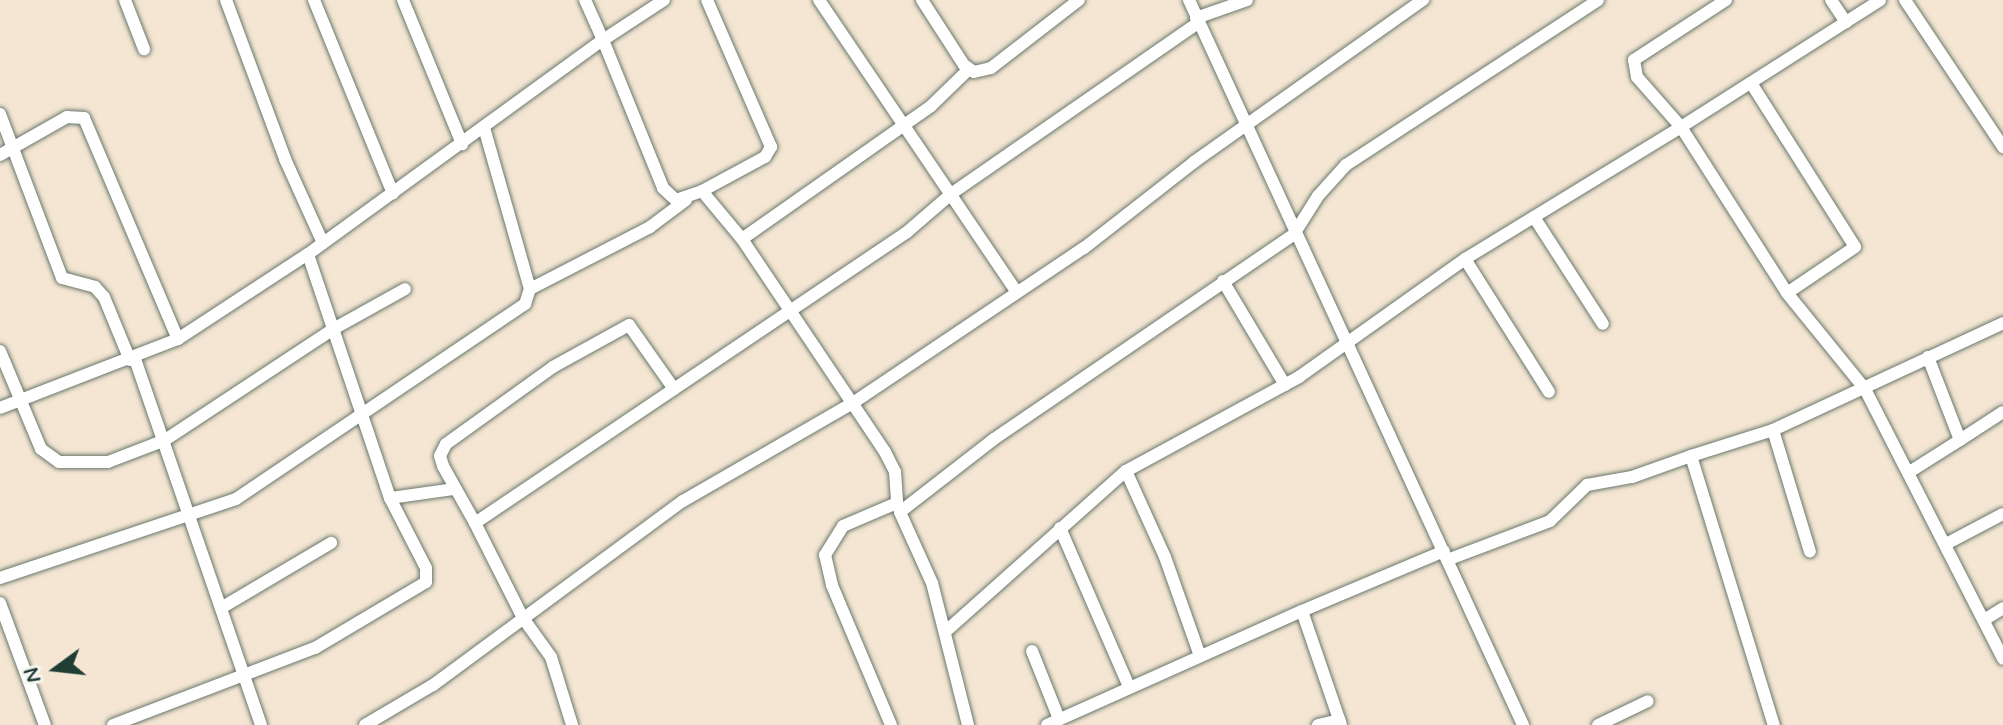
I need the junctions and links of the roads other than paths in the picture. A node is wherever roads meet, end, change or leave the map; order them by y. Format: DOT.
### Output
graph roads {
  1 [pos="125,0"];
  2 [pos="226,0"];
  3 [pos="314,0"];
  4 [pos="403,0"];
  5 [pos="585,0"];
  6 [pos="664,0"];
  7 [pos="707,0"];
  8 [pos="819,0"];
  9 [pos="922,0"];
  10 [pos="1079,0"];
  11 [pos="1189,0"];
  12 [pos="1247,0"];
  13 [pos="1423,0"];
  14 [pos="1598,0"];
  15 [pos="1726,0"];
  16 [pos="1831,0"];
  17 [pos="1880,0"];
  18 [pos="1905,0"];
  19 [pos="1408,4"];
  20 [pos="1197,20"];
  21 [pos="1846,22"];
  22 [pos="603,40"];
  23 [pos="144,49"];
  24 [pos="968,70"];
  25 [pos="1751,83"];
  26 [pos="0,114"];
  27 [pos="1249,122"];
  28 [pos="903,125"];
  29 [pos="1681,127"];
  30 [pos="484,128"];
  31 [pos="462,144"];
  32 [pos="15,147"];
  33 [pos="2003,147"];
  34 [pos="0,155"];
  35 [pos="702,191"];
  36 [pos="393,194"];
  37 [pos="951,194"];
  38 [pos="689,198"];
  39 [pos="1534,217"];
  40 [pos="1294,234"];
  41 [pos="742,239"];
  42 [pos="323,243"];
  43 [pos="308,254"];
  44 [pos="1465,259"];
  45 [pos="1223,281"];
  46 [pos="405,289"];
  47 [pos="530,289"];
  48 [pos="1017,292"];
  49 [pos="1787,293"];
  50 [pos="791,310"];
  51 [pos="2003,323"];
  52 [pos="1603,324"];
  53 [pos="335,328"];
  54 [pos="178,339"];
  55 [pos="1345,343"];
  56 [pos="0,351"];
  57 [pos="1928,357"];
  58 [pos="133,360"];
  59 [pos="1285,385"];
  60 [pos="674,389"];
  61 [pos="1865,389"];
  62 [pos="1549,392"];
  63 [pos="20,401"];
  64 [pos="853,403"];
  65 [pos="0,408"];
  66 [pos="2003,412"];
  67 [pos="361,414"];
  68 [pos="1773,430"];
  69 [pos="165,440"];
  70 [pos="1960,440"];
  71 [pos="1691,456"];
  72 [pos="1126,471"];
  73 [pos="1911,471"];
  74 [pos="454,489"];
  75 [pos="390,498"];
  76 [pos="898,508"];
  77 [pos="2003,514"];
  78 [pos="192,517"];
  79 [pos="475,523"];
  80 [pos="1060,528"];
  81 [pos="331,543"];
  82 [pos="1946,544"];
  83 [pos="1810,552"];
  84 [pos="1445,556"];
  85 [pos="0,578"];
  86 [pos="0,603"];
  87 [pos="221,608"];
  88 [pos="2003,608"];
  89 [pos="1302,611"];
  90 [pos="523,618"];
  91 [pos="1984,620"];
  92 [pos="945,632"];
  93 [pos="1032,651"];
  94 [pos="1200,656"];
  95 [pos="2003,659"];
  96 [pos="244,679"];
  97 [pos="1129,687"];
  98 [pos="1648,701"];
  99 [pos="1053,722"];
  100 [pos="1340,722"];
  101 [pos="45,725"];
  102 [pos="113,725"];
  103 [pos="261,725"];
  104 [pos="365,725"];
  105 [pos="572,725"];
  106 [pos="891,725"];
  107 [pos="968,725"];
  108 [pos="1318,725"];
  109 [pos="1523,725"];
  110 [pos="1598,725"];
  111 [pos="1774,725"];
  1 -- 23 [label="street"];
  2 -- 42 [label="street"];
  3 -- 36 [label="street"];
  4 -- 31 [label="street"];
  5 -- 22 [label="street"];
  6 -- 22 [label="street"];
  7 -- 35 [label="street"];
  8 -- 28 [label="street"];
  9 -- 24 [label="street"];
  10 -- 24 [label="street"];
  11 -- 20 [label="street"];
  12 -- 20 [label="street"];
  13 -- 19 [label="street"];
  14 -- 40 [label="street"];
  15 -- 29 [label="street"];
  16 -- 21 [label="street"];
  17 -- 21 [label="street"];
  18 -- 33 [label="street"];
  19 -- 27 [label="street"];
  20 -- 27 [label="street"];
  20 -- 37 [label="street"];
  21 -- 25 [label="street"];
  22 -- 30 [label="street"];
  22 -- 38 [label="street"];
  24 -- 28 [label="street"];
  25 -- 29 [label="street"];
  25 -- 49 [label="street"];
  26 -- 32 [label="street"];
  27 -- 40 [label="street"];
  27 -- 48 [label="street"];
  28 -- 37 [label="street"];
  28 -- 41 [label="street"];
  29 -- 39 [label="street"];
  29 -- 49 [label="street"];
  30 -- 31 [label="street"];
  30 -- 47 [label="street"];
  31 -- 36 [label="street"];
  32 -- 34 [label="street"];
  32 -- 54 [label="street"];
  32 -- 58 [label="street"];
  35 -- 38 [label="street"];
  35 -- 41 [label="street"];
  36 -- 42 [label="street"];
  37 -- 48 [label="street"];
  37 -- 50 [label="street"];
  38 -- 47 [label="street"];
  39 -- 44 [label="street"];
  39 -- 52 [label="street"];
  40 -- 45 [label="street"];
  40 -- 55 [label="street"];
  41 -- 50 [label="street"];
  42 -- 43 [label="street"];
  43 -- 53 [label="street"];
  43 -- 54 [label="street"];
  44 -- 55 [label="street"];
  44 -- 62 [label="street"];
  45 -- 59 [label="street"];
  45 -- 76 [label="street"];
  46 -- 53 [label="street"];
  47 -- 67 [label="street"];
  48 -- 64 [label="street"];
  49 -- 61 [label="street"];
  50 -- 60 [label="street"];
  50 -- 64 [label="street"];
  51 -- 57 [label="street"];
  53 -- 67 [label="street"];
  53 -- 69 [label="street"];
  54 -- 58 [label="street"];
  55 -- 59 [label="street"];
  55 -- 84 [label="street"];
  56 -- 63 [label="street"];
  57 -- 61 [label="street"];
  57 -- 70 [label="street"];
  58 -- 63 [label="street"];
  58 -- 69 [label="street"];
  59 -- 72 [label="street"];
  60 -- 74 [label="street"];
  60 -- 79 [label="street"];
  61 -- 68 [label="street"];
  61 -- 73 [label="street"];
  63 -- 65 [label="street"];
  63 -- 69 [label="street"];
  64 -- 76 [label="street"];
  64 -- 90 [label="street"];
  66 -- 70 [label="street"];
  67 -- 75 [label="street"];
  67 -- 78 [label="street"];
  68 -- 71 [label="street"];
  68 -- 83 [label="street"];
  69 -- 78 [label="street"];
  70 -- 73 [label="street"];
  71 -- 84 [label="street"];
  71 -- 111 [label="street"];
  72 -- 80 [label="street"];
  72 -- 94 [label="street"];
  73 -- 82 [label="street"];
  74 -- 75 [label="street"];
  74 -- 79 [label="street"];
  75 -- 96 [label="street"];
  76 -- 92 [label="street"];
  76 -- 106 [label="street"];
  77 -- 82 [label="street"];
  78 -- 85 [label="street"];
  78 -- 87 [label="street"];
  79 -- 90 [label="street"];
  80 -- 92 [label="street"];
  80 -- 97 [label="street"];
  81 -- 87 [label="street"];
  82 -- 91 [label="street"];
  84 -- 89 [label="street"];
  84 -- 109 [label="street"];
  86 -- 101 [label="street"];
  87 -- 96 [label="street"];
  88 -- 91 [label="street"];
  89 -- 94 [label="street"];
  89 -- 100 [label="street"];
  90 -- 104 [label="street"];
  90 -- 105 [label="street"];
  91 -- 95 [label="street"];
  92 -- 107 [label="street"];
  93 -- 99 [label="street"];
  94 -- 97 [label="street"];
  96 -- 102 [label="street"];
  96 -- 103 [label="street"];
  97 -- 99 [label="street"];
  98 -- 110 [label="street"];
  100 -- 108 [label="street"];
}
